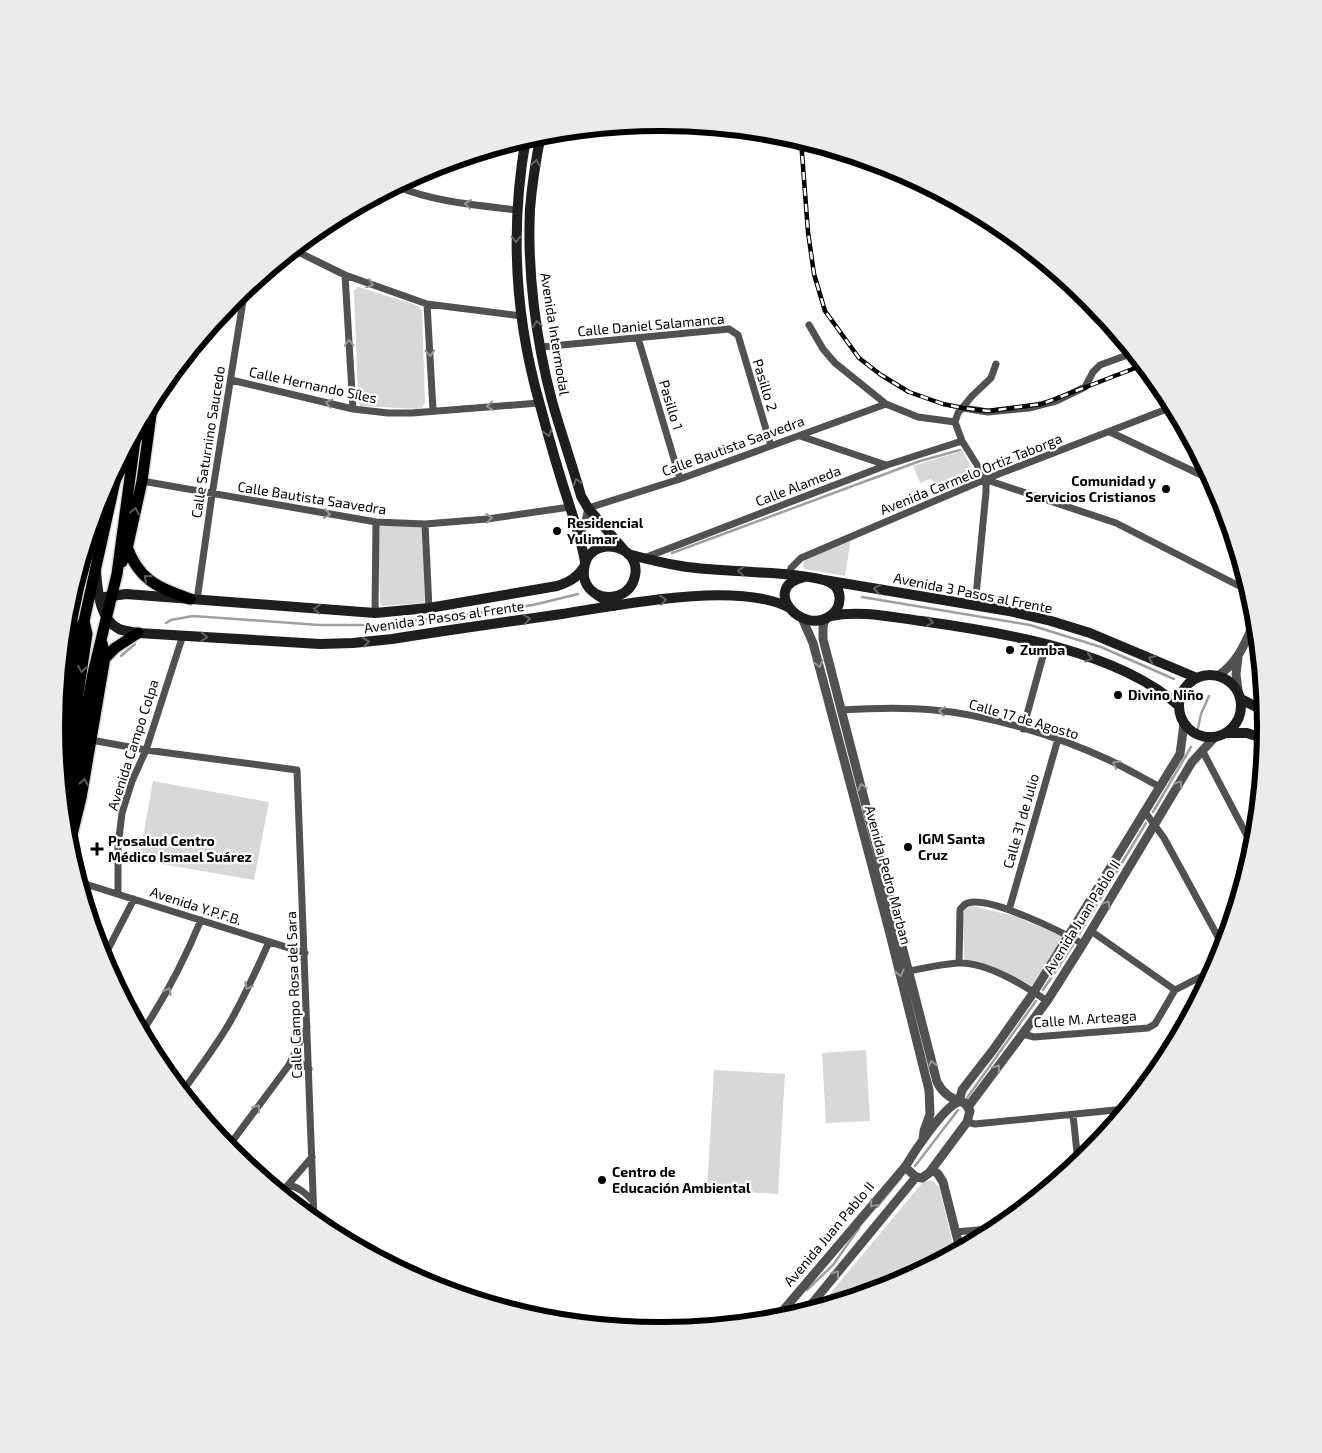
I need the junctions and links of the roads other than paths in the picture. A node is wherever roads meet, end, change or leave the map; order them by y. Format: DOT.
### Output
graph roads {
  1 [pos="539,143"];
  2 [pos="525,147"];
  3 [pos="403,189"];
  4 [pos="517,210"];
  5 [pos="300,253"];
  6 [pos="530,265"];
  7 [pos="517,266"];
  8 [pos="345,275"];
  9 [pos="243,302"];
  10 [pos="427,304"];
  11 [pos="522,316"];
  12 [pos="809,325"];
  13 [pos="734,332"];
  14 [pos="638,338"];
  15 [pos="541,347"];
  16 [pos="1127,355"];
  17 [pos="996,364"];
  18 [pos="231,380"];
  19 [pos="539,403"];
  20 [pos="886,404"];
  21 [pos="962,408"];
  22 [pos="353,409"];
  23 [pos="1165,409"];
  24 [pos="433,410"];
  25 [pos="150,419"];
  26 [pos="954,422"];
  27 [pos="1110,432"];
  28 [pos="800,436"];
  29 [pos="962,441"];
  30 [pos="771,446"];
  31 [pos="134,449"];
  32 [pos="887,465"];
  33 [pos="1202,475"];
  34 [pos="680,479"];
  35 [pos="986,479"];
  36 [pos="142,481"];
  37 [pos="113,492"];
  38 [pos="212,495"];
  39 [pos="570,507"];
  40 [pos="588,508"];
  41 [pos="106,509"];
  42 [pos="376,522"];
  43 [pos="106,524"];
  44 [pos="425,524"];
  45 [pos="122,533"];
  46 [pos="581,538"];
  47 [pos="128,549"];
  48 [pos="626,552"];
  49 [pos="644,558"];
  50 [pos="584,564"];
  51 [pos="96,566"];
  52 [pos="116,574"];
  53 [pos="789,575"];
  54 [pos="804,577"];
  55 [pos="824,580"];
  56 [pos="1240,587"];
  57 [pos="628,589"];
  58 [pos="596,594"];
  59 [pos="105,598"];
  60 [pos="194,600"];
  61 [pos="614,606"];
  62 [pos="975,606"];
  63 [pos="788,607"];
  64 [pos="429,608"];
  65 [pos="375,613"];
  66 [pos="106,617"];
  67 [pos="802,618"];
  68 [pos="828,618"];
  69 [pos="84,619"];
  70 [pos="138,633"];
  71 [pos="1249,633"];
  72 [pos="182,635"];
  73 [pos="101,636"];
  74 [pos="1046,645"];
  75 [pos="105,657"];
  76 [pos="1238,657"];
  77 [pos="93,673"];
  78 [pos="1218,676"];
  79 [pos="1197,678"];
  80 [pos="1239,694"];
  81 [pos="66,695"];
  82 [pos="1179,706"];
  83 [pos="1256,706"];
  84 [pos="842,710"];
  85 [pos="1184,724"];
  86 [pos="1023,729"];
  87 [pos="1227,733"];
  88 [pos="1257,736"];
  89 [pos="1214,738"];
  90 [pos="1058,739"];
  91 [pos="91,740"];
  92 [pos="146,750"];
  93 [pos="1202,750"];
  94 [pos="66,770"];
  95 [pos="1160,787"];
  96 [pos="70,802"];
  97 [pos="1144,812"];
  98 [pos="1154,826"];
  99 [pos="74,828"];
  100 [pos="1247,836"];
  101 [pos="86,884"];
  102 [pos="118,894"];
  103 [pos="134,899"];
  104 [pos="1009,910"];
  105 [pos="201,920"];
  106 [pos="1091,930"];
  107 [pos="1068,936"];
  108 [pos="1218,937"];
  109 [pos="269,942"];
  110 [pos="1083,944"];
  111 [pos="108,949"];
  112 [pos="305,954"];
  113 [pos="959,963"];
  114 [pos="908,971"];
  115 [pos="1202,976"];
  116 [pos="1175,990"];
  117 [pos="1034,992"];
  118 [pos="1047,1001"];
  119 [pos="308,1025"];
  120 [pos="146,1026"];
  121 [pos="1023,1034"];
  122 [pos="289,1065"];
  123 [pos="309,1070"];
  124 [pos="186,1086"];
  125 [pos="959,1102"];
  126 [pos="968,1107"];
  127 [pos="1117,1110"];
  128 [pos="1073,1115"];
  129 [pos="967,1122"];
  130 [pos="233,1140"];
  131 [pos="923,1141"];
  132 [pos="1077,1153"];
  133 [pos="312,1157"];
  134 [pos="905,1167"];
  135 [pos="932,1169"];
  136 [pos="916,1176"];
  137 [pos="288,1184"];
  138 [pos="285,1188"];
  139 [pos="313,1201"];
  140 [pos="313,1210"];
  141 [pos="980,1230"];
  142 [pos="956,1232"];
  143 [pos="959,1243"];
  144 [pos="813,1303"];
  145 [pos="785,1309"];
  6 -- 1 [label="main road, Avenida Intermodal, one-way"];
  2 -- 4 [label="main road, Avenida Intermodal"];
  4 -- 3 [label="street, one-way"];
  4 -- 7 [label="main road, Avenida Intermodal, one-way"];
  5 -- 8 [label="street"];
  6 -- 7 [label="main road"];
  15 -- 6 [label="main road, Avenida Intermodal, one-way"];
  7 -- 11 [label="main road, Avenida Intermodal"];
  8 -- 10 [label="street, one-way"];
  22 -- 8 [label="street, one-way"];
  9 -- 18 [label="street, Calle Saturnino Saucedo"];
  10 -- 11 [label="street"];
  10 -- 24 [label="street, one-way"];
  11 -- 19 [label="main road, Avenida Intermodal"];
  12 -- 20 [label="street"];
  13 -- 14 [label="street, Calle Daniel Salamanca"];
  13 -- 30 [label="street, Pasillo 2"];
  14 -- 15 [label="street, Calle Daniel Salamanca"];
  14 -- 34 [label="street, Pasillo 1"];
  40 -- 15 [label="main road, Avenida Intermodal, one-way"];
  16 -- 21 [label="street"];
  17 -- 21 [label="street"];
  22 -- 18 [label="street, Calle Hernando Síles, one-way"];
  18 -- 38 [label="street, Calle Saturnino Saucedo"];
  19 -- 24 [label="street, Calle Hernando Síles, one-way"];
  19 -- 39 [label="main road, Avenida Intermodal, one-way"];
  20 -- 26 [label="street"];
  20 -- 28 [label="street, Calle Bautista Saavedra"];
  21 -- 26 [label="street"];
  22 -- 24 [label="street, Calle Hernando Síles"];
  23 -- 27 [label="street, Avenida Carmelo Ortiz Taborga"];
  25 -- 36 [label="main road"];
  26 -- 29 [label="street"];
  27 -- 33 [label="street"];
  27 -- 35 [label="street, Avenida Carmelo Ortiz Taborga"];
  28 -- 30 [label="street, Calle Bautista Saavedra"];
  28 -- 32 [label="street"];
  29 -- 32 [label="street, Calle Alameda"];
  29 -- 35 [label="street"];
  30 -- 34 [label="street, Calle Bautista Saavedra"];
  31 -- 45 [label="main road"];
  32 -- 49 [label="street, Calle Alameda"];
  34 -- 40 [label="street, Calle Bautista Saavedra"];
  35 -- 53 [label="street, Avenida Carmelo Ortiz Taborga"];
  35 -- 56 [label="street"];
  35 -- 62 [label="street"];
  36 -- 38 [label="street, Calle Bautista Saavedra"];
  47 -- 36 [label="main road, one-way"];
  37 -- 43 [label="main road"];
  38 -- 42 [label="street, Calle Bautista Saavedra, one-way"];
  38 -- 60 [label="street, Calle Saturnino Saucedo"];
  44 -- 39 [label="street, Calle Bautista Saavedra, one-way"];
  39 -- 46 [label="main road, Avenida Intermodal"];
  40 -- 46 [label="street"];
  40 -- 48 [label="main road, Avenida Intermodal"];
  41 -- 43 [label="main road"];
  42 -- 44 [label="street, Calle Bautista Saavedra"];
  42 -- 65 [label="street"];
  43 -- 51 [label="main road"];
  44 -- 64 [label="street"];
  45 -- 47 [label="main road"];
  45 -- 52 [label="main road"];
  46 -- 50 [label="main road, Avenida Intermodal"];
  47 -- 52 [label="main road"];
  60 -- 47 [label="main road, one-way"];
  48 -- 49 [label="main road"];
  48 -- 50 [label="main road"];
  48 -- 57 [label="main road"];
  53 -- 49 [label="main road, one-way"];
  50 -- 58 [label="main road"];
  50 -- 64 [label="main road, Avenida 3 Pasos al Frente"];
  51 -- 59 [label="main road"];
  51 -- 69 [label="main road"];
  52 -- 59 [label="main road"];
  53 -- 54 [label="main road"];
  54 -- 55 [label="main road"];
  54 -- 63 [label="main road"];
  62 -- 55 [label="main road, Avenida 3 Pasos al Frente, one-way"];
  55 -- 68 [label="main road"];
  57 -- 58 [label="main road"];
  57 -- 61 [label="main road"];
  58 -- 61 [label="main road"];
  59 -- 60 [label="main road, Avenida 3 Pasos al Frente"];
  59 -- 66 [label="main road"];
  59 -- 69 [label="main road"];
  65 -- 60 [label="main road, Avenida 3 Pasos al Frente, one-way"];
  61 -- 63 [label="main road, Avenida 3 Pasos al Frente, one-way"];
  72 -- 61 [label="main road, Avenida 3 Pasos al Frente, one-way"];
  79 -- 62 [label="main road, Avenida 3 Pasos al Frente, one-way"];
  63 -- 67 [label="main road"];
  64 -- 65 [label="main road, Avenida 3 Pasos al Frente"];
  66 -- 70 [label="main road, Avenida 3 Pasos al Frente"];
  66 -- 73 [label="main road"];
  67 -- 68 [label="main road"];
  67 -- 131 [label="street, Avenida Pedro Marban, one-way"];
  68 -- 74 [label="main road, one-way"];
  68 -- 84 [label="street, Avenida Pedro Marban"];
  69 -- 81 [label="main road"];
  69 -- 94 [label="main road, one-way"];
  70 -- 72 [label="main road, Avenida 3 Pasos al Frente"];
  70 -- 75 [label="main road"];
  71 -- 76 [label="street"];
  72 -- 92 [label="street, Avenida Campo Colpa"];
  73 -- 75 [label="main road"];
  73 -- 77 [label="main road"];
  74 -- 82 [label="main road, one-way"];
  74 -- 86 [label="street"];
  75 -- 77 [label="main road"];
  75 -- 91 [label="main road"];
  76 -- 78 [label="street"];
  76 -- 80 [label="street"];
  77 -- 96 [label="main road"];
  78 -- 79 [label="main road"];
  78 -- 80 [label="main road"];
  79 -- 82 [label="main road"];
  80 -- 83 [label="main road"];
  80 -- 87 [label="main road"];
  82 -- 85 [label="main road"];
  86 -- 84 [label="street, Calle 17 de Agosto, one-way"];
  114 -- 84 [label="street, Avenida Pedro Marban, one-way"];
  85 -- 89 [label="main road"];
  85 -- 95 [label="street, Avenida Juan Pablo II"];
  86 -- 90 [label="street, Calle 17 de Agosto"];
  87 -- 88 [label="main road"];
  87 -- 89 [label="main road"];
  89 -- 93 [label="street, Avenida Juan Pablo II"];
  95 -- 90 [label="street, Calle 17 de Agosto, one-way"];
  90 -- 104 [label="street, Calle 31 de Julio"];
  91 -- 92 [label="street"];
  99 -- 91 [label="main road, one-way"];
  92 -- 102 [label="street, Avenida Campo Colpa"];
  92 -- 112 [label="street, Calle Campo Rosa del Sara"];
  98 -- 93 [label="street, Avenida Juan Pablo II, one-way"];
  93 -- 100 [label="street"];
  95 -- 97 [label="street, Avenida Juan Pablo II"];
  97 -- 98 [label="street"];
  97 -- 107 [label="street, Avenida Juan Pablo II"];
  106 -- 98 [label="street, Avenida Juan Pablo II, one-way"];
  98 -- 108 [label="street"];
  101 -- 102 [label="street, Avenida Y.P.F.B."];
  102 -- 103 [label="street, Avenida Y.P.F.B."];
  103 -- 105 [label="street, Avenida Y.P.F.B."];
  103 -- 111 [label="street"];
  104 -- 107 [label="street"];
  104 -- 113 [label="street"];
  105 -- 109 [label="street, Avenida Y.P.F.B."];
  120 -- 105 [label="street, one-way"];
  106 -- 110 [label="street, Avenida Juan Pablo II"];
  106 -- 116 [label="street"];
  107 -- 110 [label="street"];
  107 -- 117 [label="street, Avenida Juan Pablo II"];
  109 -- 112 [label="street, Avenida Y.P.F.B."];
  109 -- 124 [label="street, one-way"];
  110 -- 118 [label="street, Avenida Juan Pablo II"];
  112 -- 119 [label="street, Calle Campo Rosa del Sara"];
  113 -- 114 [label="street"];
  113 -- 117 [label="street"];
  125 -- 114 [label="street, Avenida Pedro Marban, one-way"];
  115 -- 116 [label="street"];
  116 -- 121 [label="street, Calle M. Arteaga"];
  117 -- 118 [label="street"];
  117 -- 125 [label="street, Avenida Juan Pablo II"];
  118 -- 121 [label="street, Avenida Juan Pablo II"];
  119 -- 122 [label="street"];
  119 -- 123 [label="street, Calle Campo Rosa del Sara"];
  126 -- 121 [label="street, Avenida Juan Pablo II, one-way"];
  122 -- 123 [label="street"];
  130 -- 122 [label="street, one-way"];
  123 -- 133 [label="street, Calle Campo Rosa del Sara"];
  125 -- 126 [label="street, Avenida Pedro Marban"];
  125 -- 131 [label="street, Avenida Juan Pablo II"];
  126 -- 129 [label="street"];
  127 -- 128 [label="street"];
  128 -- 129 [label="street"];
  128 -- 132 [label="street"];
  129 -- 135 [label="street"];
  131 -- 134 [label="street, Avenida Juan Pablo II"];
  133 -- 137 [label="street"];
  133 -- 139 [label="street, Calle Campo Rosa del Sara"];
  134 -- 136 [label="street"];
  134 -- 145 [label="street, Avenida Juan Pablo II, one-way"];
  135 -- 136 [label="street"];
  135 -- 142 [label="street"];
  144 -- 136 [label="street, one-way"];
  137 -- 138 [label="street"];
  137 -- 139 [label="street"];
  139 -- 140 [label="street, Calle Campo Rosa del Sara"];
  141 -- 142 [label="street"];
  142 -- 143 [label="street"];
}
